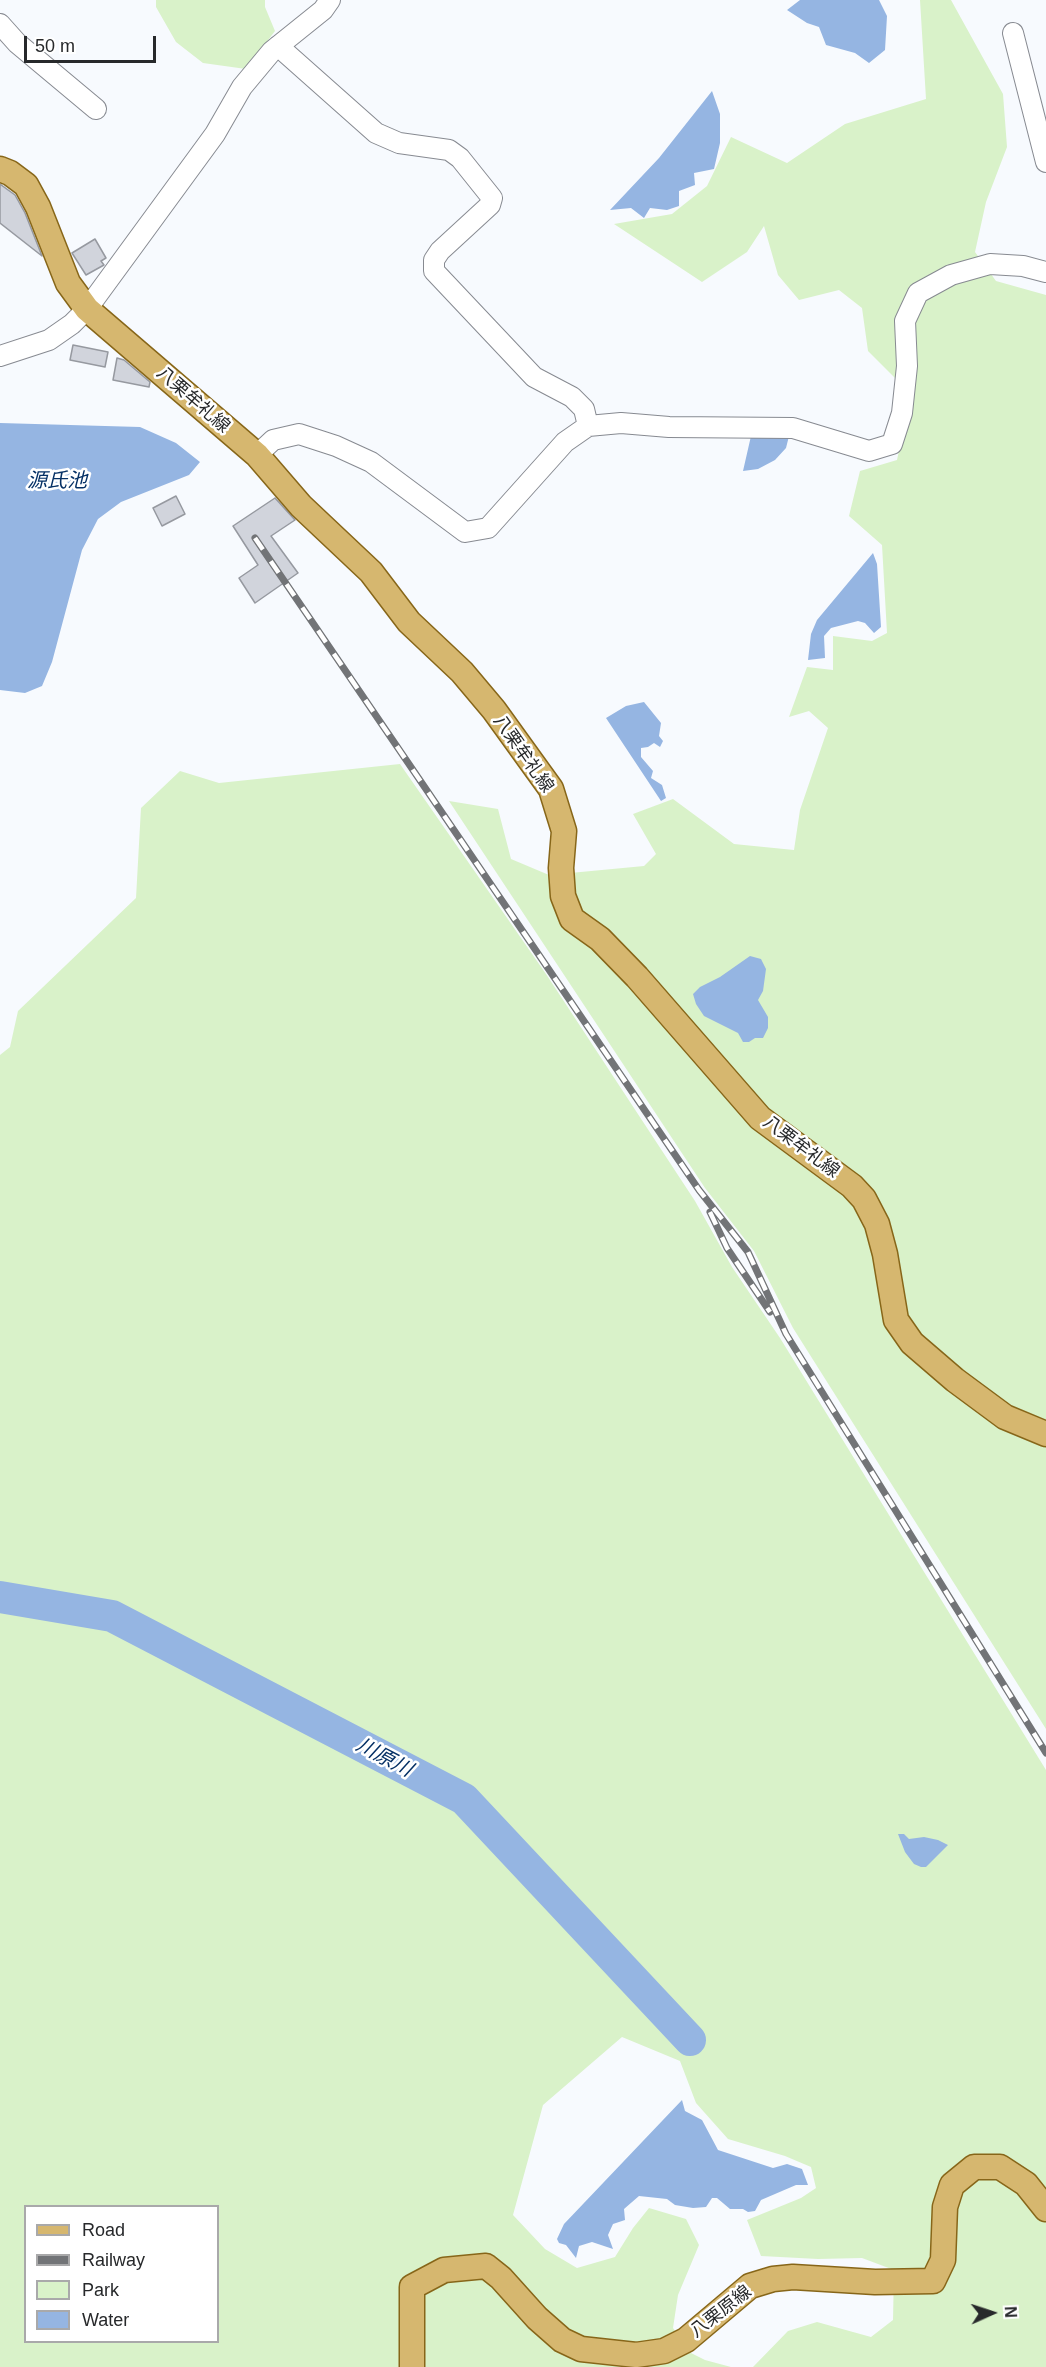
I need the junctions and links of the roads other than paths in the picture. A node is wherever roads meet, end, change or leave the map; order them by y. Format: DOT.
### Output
graph roads {
  1 [pos="330,0"];
  2 [pos="0,24"];
  3 [pos="1013,33"];
  4 [pos="278,46"];
  5 [pos="96,109"];
  6 [pos="1046,162"];
  7 [pos="0,169"];
  8 [pos="1046,273"];
  9 [pos="87,309"];
  10 [pos="0,356"];
  11 [pos="588,426"];
  12 [pos="257,455"];
  13 [pos="1046,1434"];
  14 [pos="1046,2209"];
  15 [pos="412,2367"];
  1 -- 4 [label="street"];
  2 -- 5 [label="street"];
  3 -- 6 [label="street"];
  4 -- 9 [label="street"];
  4 -- 11 [label="street"];
  7 -- 9 [label="main road, 八栗牟礼線"];
  8 -- 11 [label="street"];
  9 -- 10 [label="street"];
  9 -- 12 [label="main road, 八栗牟礼線"];
  11 -- 12 [label="street"];
  12 -- 13 [label="main road, 八栗牟礼線"];
  14 -- 15 [label="main road, 八栗原線"];
}
